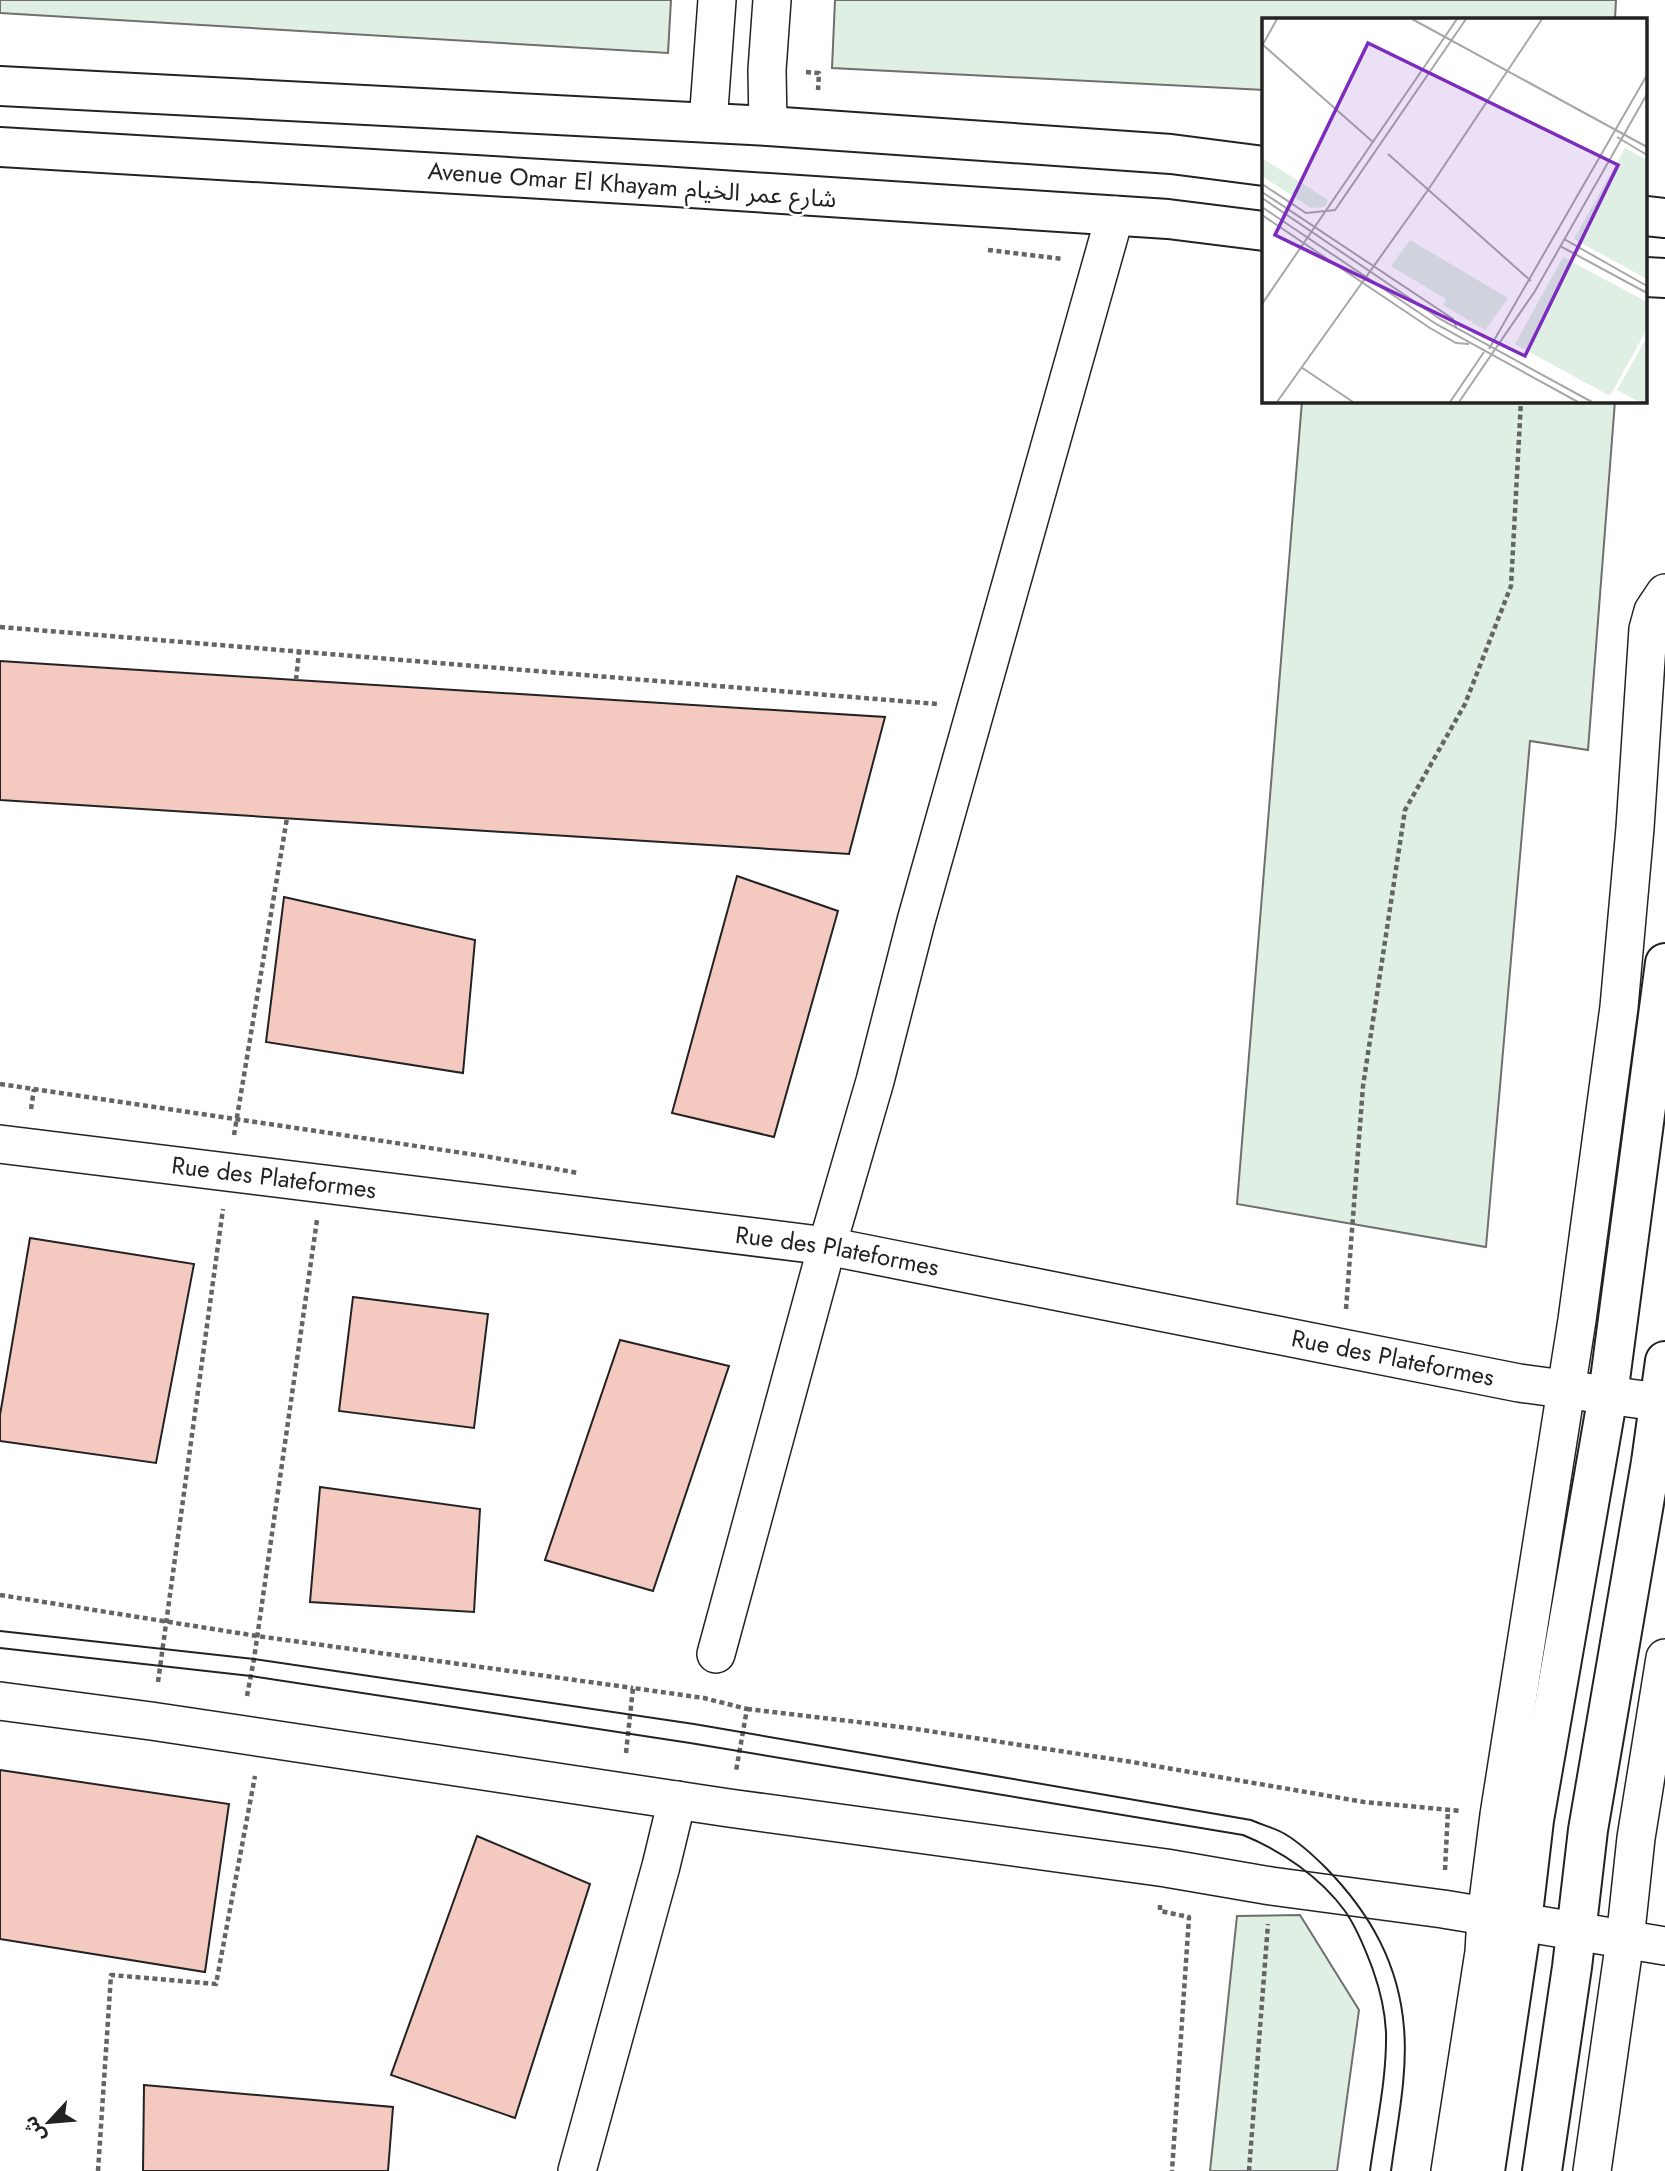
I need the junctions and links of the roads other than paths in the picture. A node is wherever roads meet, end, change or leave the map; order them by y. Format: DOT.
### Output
graph roads {
  1 [pos="717,0"];
  2 [pos="772,0"];
  3 [pos="0,86"];
  4 [pos="708,124"];
  5 [pos="768,126"];
  6 [pos="0,147"];
  7 [pos="1262,166"];
  8 [pos="1115,215"];
  9 [pos="1262,231"];
  10 [pos="1665,593"];
  11 [pos="1665,963"];
  12 [pos="0,1144"];
  13 [pos="827,1246"];
  14 [pos="1665,1361"];
  15 [pos="1566,1390"];
  16 [pos="1608,1395"];
  17 [pos="1662,1403"];
  18 [pos="716,1654"];
  19 [pos="1665,1658"];
  20 [pos="0,1701"];
  21 [pos="677,1800"];
  22 [pos="1504,1919"];
  23 [pos="1577,1932"];
  24 [pos="1625,1940"];
  25 [pos="1665,1945"];
  26 [pos="577,2171"];
  27 [pos="1450,2171"];
  28 [pos="1485,2171"];
  29 [pos="1542,2171"];
  30 [pos="1592,2171"];
  1 -- 4 [label="street"];
  2 -- 5 [label="street"];
  3 -- 4 [label="street"];
  4 -- 5 [label="street"];
  5 -- 7 [label="street"];
  6 -- 8 [label="street, Avenue Omar El Khayam شارع عمر الخيام"];
  8 -- 9 [label="street, Avenue Omar El Khayam شارع عمر الخيام"];
  8 -- 13 [label="street"];
  10 -- 15 [label="street"];
  11 -- 16 [label="street"];
  12 -- 13 [label="street, Rue des Plateformes"];
  13 -- 15 [label="street, Rue des Plateformes"];
  13 -- 18 [label="street"];
  14 -- 17 [label="street"];
  15 -- 16 [label="street, Rue des Plateformes"];
  15 -- 22 [label="street"];
  16 -- 17 [label="street, Rue des Plateformes"];
  16 -- 22 [label="street"];
  17 -- 23 [label="street"];
  19 -- 24 [label="street"];
  20 -- 21 [label="street"];
  21 -- 22 [label="street"];
  21 -- 26 [label="street"];
  22 -- 23 [label="street"];
  22 -- 27 [label="street"];
  22 -- 28 [label="street"];
  23 -- 24 [label="street"];
  23 -- 29 [label="street"];
  24 -- 25 [label="street"];
  24 -- 30 [label="street"];
}
